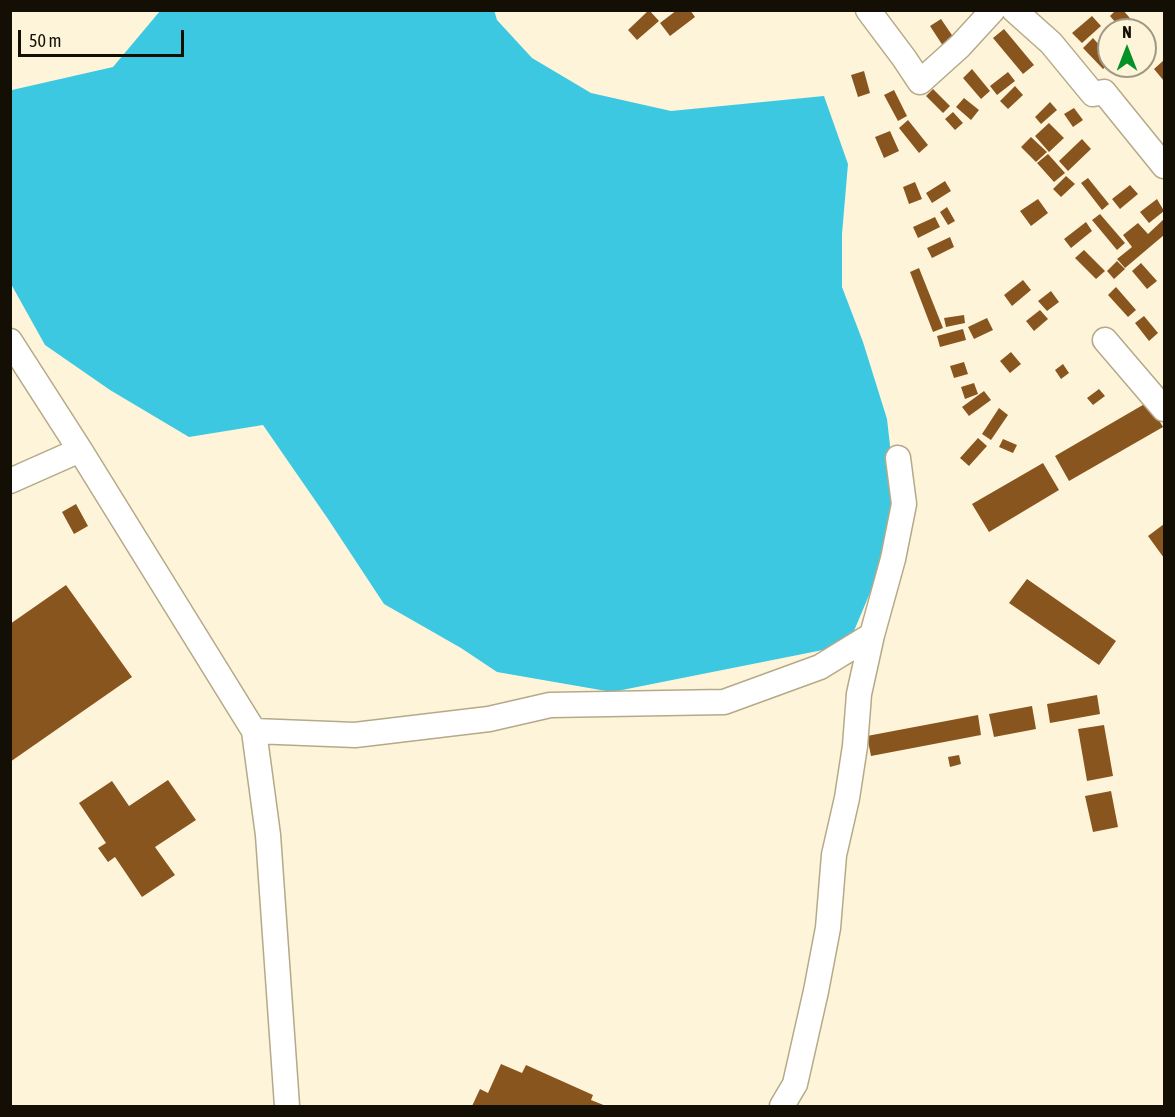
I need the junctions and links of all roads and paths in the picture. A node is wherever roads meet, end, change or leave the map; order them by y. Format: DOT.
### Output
graph roads {
  1 [pos="868,10"];
  2 [pos="993,10"];
  3 [pos="1014,10"];
  4 [pos="1164,166"];
  5 [pos="1105,340"];
  6 [pos="10,341"];
  7 [pos="1164,409"];
  8 [pos="80,450"];
  9 [pos="898,458"];
  10 [pos="10,481"];
  11 [pos="872,635"];
  12 [pos="254,731"];
  13 [pos="287,1107"];
  14 [pos="782,1107"];
  1 -- 2 [label="street"];
  3 -- 4 [label="street"];
  5 -- 7 [label="street"];
  6 -- 8 [label="street"];
  8 -- 10 [label="street"];
  8 -- 12 [label="street"];
  9 -- 11 [label="street"];
  11 -- 12 [label="street"];
  11 -- 14 [label="street"];
  12 -- 13 [label="street"];
}
